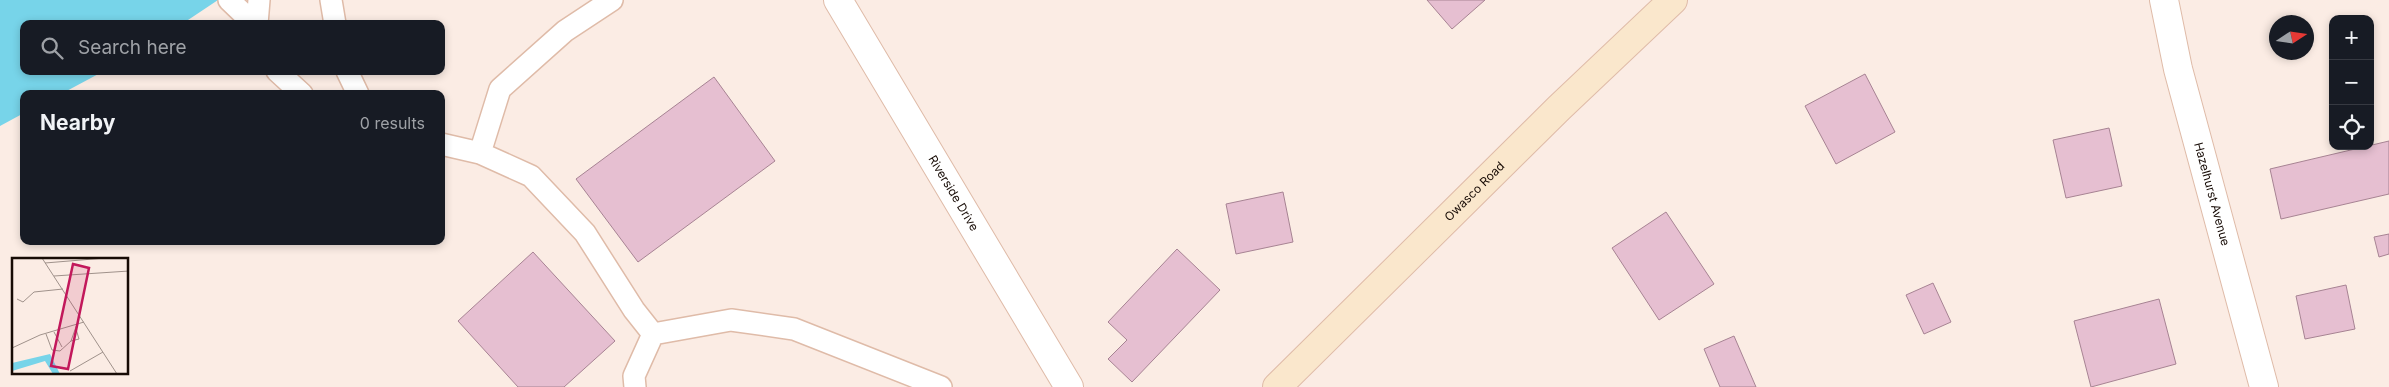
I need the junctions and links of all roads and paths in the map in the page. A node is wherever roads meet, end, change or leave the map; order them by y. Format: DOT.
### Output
graph roads {
  1 [pos="229,0"];
  2 [pos="259,0"];
  3 [pos="331,0"];
  4 [pos="612,0"];
  5 [pos="838,0"];
  6 [pos="1673,0"];
  7 [pos="2164,0"];
  8 [pos="252,20"];
  9 [pos="256,20"];
  10 [pos="334,20"];
  11 [pos="281,75"];
  12 [pos="349,75"];
  13 [pos="298,90"];
  14 [pos="356,90"];
  15 [pos="445,145"];
  16 [pos="480,153"];
  17 [pos="653,334"];
  18 [pos="635,387"];
  19 [pos="941,387"];
  20 [pos="1069,387"];
  21 [pos="1277,387"];
  22 [pos="2264,387"];
  1 -- 8 [label="lane"];
  2 -- 9 [label="lane"];
  3 -- 10 [label="lane"];
  4 -- 16 [label="lane"];
  5 -- 20 [label="street, Riverside Drive"];
  6 -- 21 [label="main road, Owasco Road"];
  7 -- 22 [label="street, Hazelhurst Avenue"];
  11 -- 13 [label="lane"];
  12 -- 14 [label="lane"];
  15 -- 16 [label="lane"];
  16 -- 17 [label="lane"];
  17 -- 18 [label="lane"];
  17 -- 19 [label="lane"];
}
